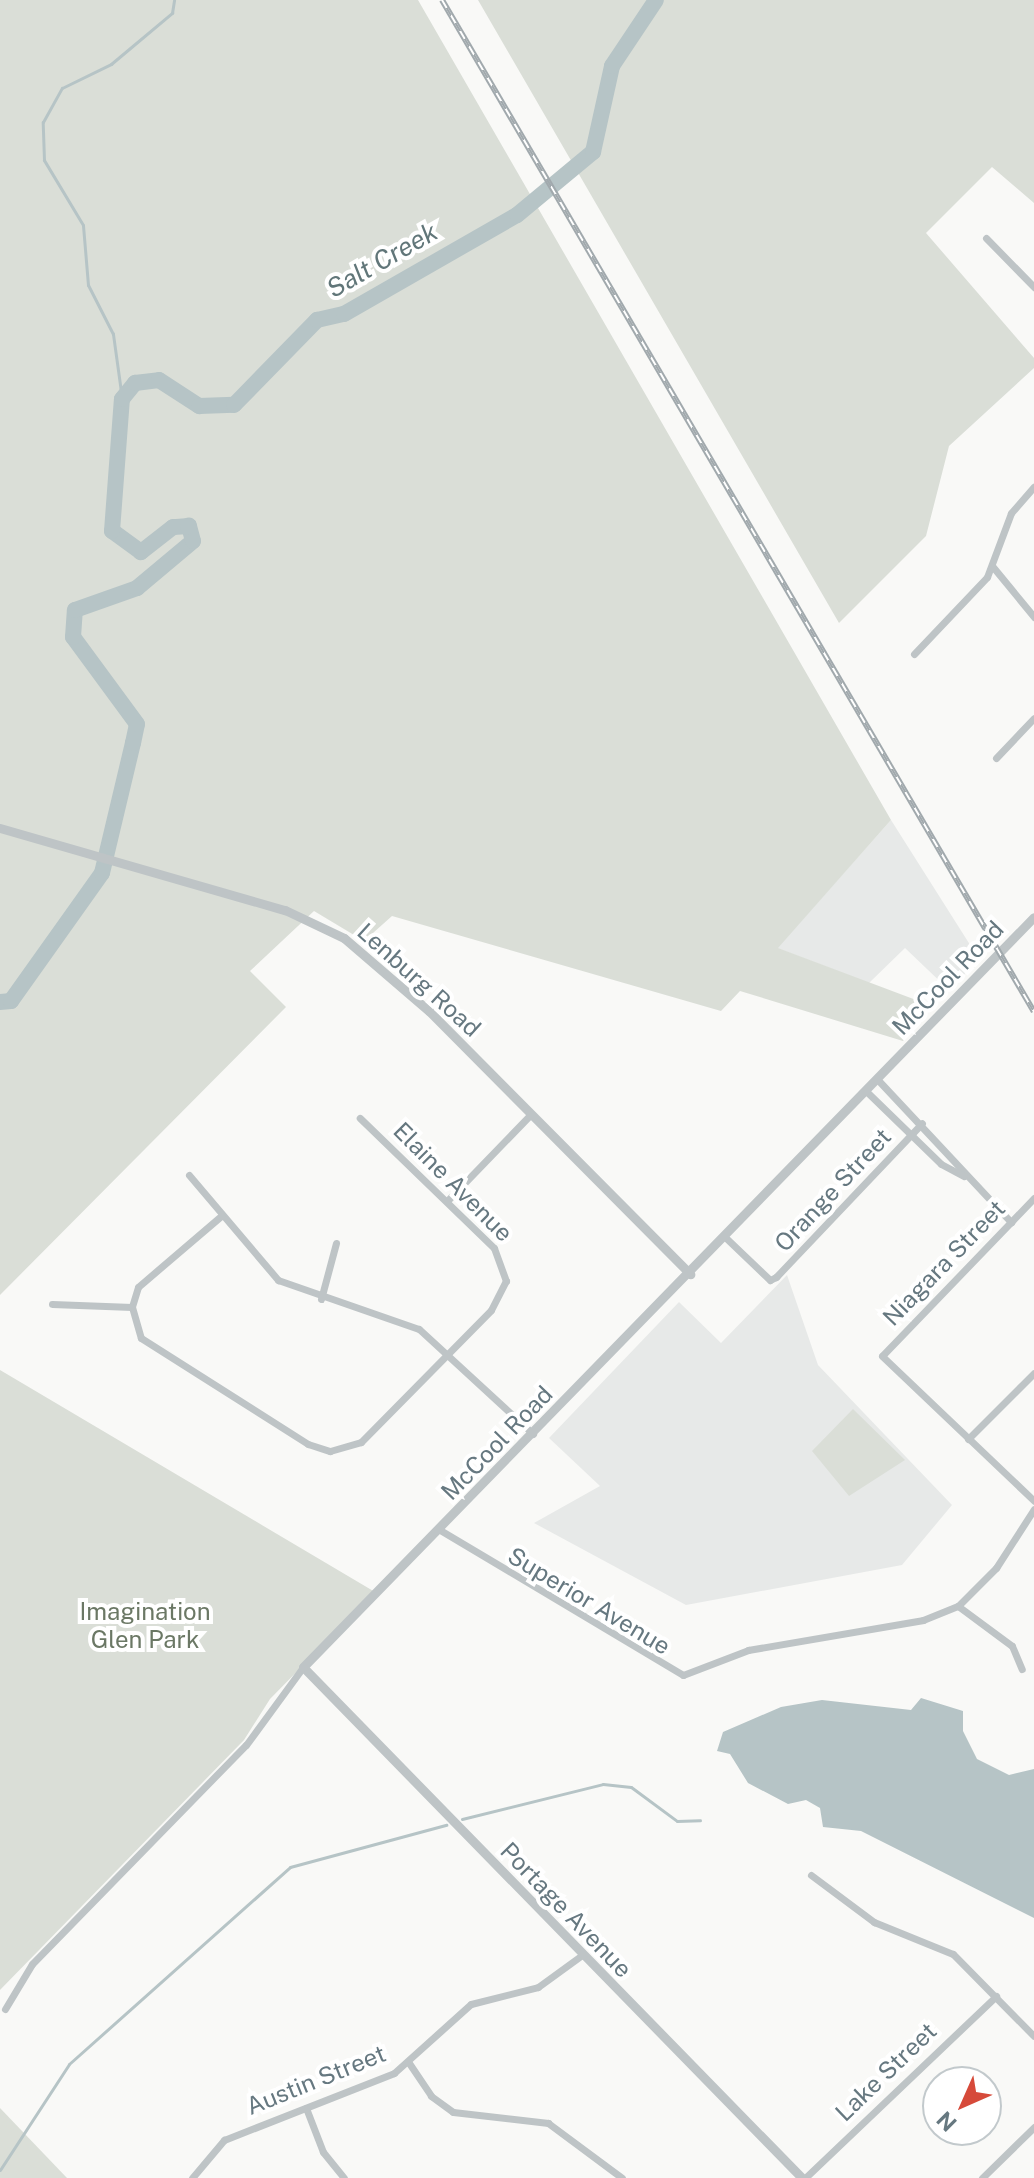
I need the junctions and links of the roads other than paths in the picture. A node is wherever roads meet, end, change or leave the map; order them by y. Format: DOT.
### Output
graph roads {
  1 [pos="986,238"];
  2 [pos="1034,287"];
  3 [pos="1034,487"];
  4 [pos="993,567"];
  5 [pos="1034,617"];
  6 [pos="914,654"];
  7 [pos="1034,718"];
  8 [pos="996,758"];
  9 [pos="0,828"];
  10 [pos="1034,917"];
  11 [pos="878,1080"];
  12 [pos="867,1092"];
  13 [pos="531,1114"];
  14 [pos="360,1118"];
  15 [pos="922,1123"];
  16 [pos="911,1135"];
  17 [pos="189,1175"];
  18 [pos="966,1177"];
  19 [pos="1034,1198"];
  20 [pos="447,1201"];
  21 [pos="221,1216"];
  22 [pos="1011,1222"];
  23 [pos="726,1238"];
  24 [pos="336,1243"];
  25 [pos="690,1274"];
  26 [pos="321,1299"];
  27 [pos="52,1304"];
  28 [pos="132,1307"];
  29 [pos="448,1354"];
  30 [pos="1034,1373"];
  31 [pos="533,1434"];
  32 [pos="968,1439"];
  33 [pos="1034,1501"];
  34 [pos="1034,1509"];
  35 [pos="440,1530"];
  36 [pos="958,1606"];
  37 [pos="303,1667"];
  38 [pos="1022,1669"];
  39 [pos="811,1875"];
  40 [pos="582,1955"];
  41 [pos="996,1996"];
  42 [pos="5,2009"];
  43 [pos="1034,2036"];
  44 [pos="409,2063"];
  45 [pos="306,2108"];
  46 [pos="1034,2127"];
  47 [pos="192,2178"];
  48 [pos="344,2178"];
  49 [pos="622,2178"];
  50 [pos="804,2178"];
  51 [pos="982,2178"];
  1 -- 2 [label="street"];
  3 -- 4 [label="street"];
  4 -- 5 [label="street"];
  4 -- 6 [label="street"];
  7 -- 8 [label="street"];
  9 -- 13 [label="street, Lenburg Road"];
  10 -- 11 [label="street, McCool Road"];
  11 -- 12 [label="street, McCool Road"];
  11 -- 15 [label="street"];
  12 -- 16 [label="street"];
  12 -- 23 [label="street, McCool Road"];
  13 -- 20 [label="street"];
  13 -- 25 [label="street, Lenburg Road"];
  14 -- 20 [label="street, Elaine Avenue"];
  15 -- 16 [label="street, Orange Street"];
  15 -- 18 [label="street"];
  16 -- 18 [label="street"];
  16 -- 23 [label="street, Orange Street"];
  17 -- 21 [label="street"];
  18 -- 22 [label="street"];
  19 -- 22 [label="street, Niagara Street"];
  20 -- 29 [label="street, Elaine Avenue"];
  21 -- 26 [label="street"];
  21 -- 28 [label="street"];
  22 -- 32 [label="street, Niagara Street"];
  23 -- 25 [label="street, McCool Road"];
  24 -- 26 [label="street"];
  25 -- 31 [label="street, McCool Road"];
  26 -- 29 [label="street"];
  27 -- 28 [label="street"];
  28 -- 29 [label="street, Elaine Avenue"];
  29 -- 31 [label="street"];
  30 -- 32 [label="street"];
  31 -- 35 [label="street, McCool Road"];
  32 -- 33 [label="street"];
  34 -- 36 [label="street"];
  35 -- 36 [label="street, Superior Avenue"];
  35 -- 37 [label="street, McCool Road"];
  36 -- 38 [label="street"];
  37 -- 40 [label="street, Portage Avenue"];
  37 -- 42 [label="street, McCool Road"];
  39 -- 41 [label="street"];
  40 -- 44 [label="street, Austin Street"];
  40 -- 50 [label="street, Portage Avenue"];
  41 -- 43 [label="street"];
  41 -- 50 [label="street, Lake Street"];
  44 -- 45 [label="street, Austin Street"];
  44 -- 49 [label="street"];
  45 -- 47 [label="street, Austin Street"];
  45 -- 48 [label="street"];
  46 -- 51 [label="street"];
}
